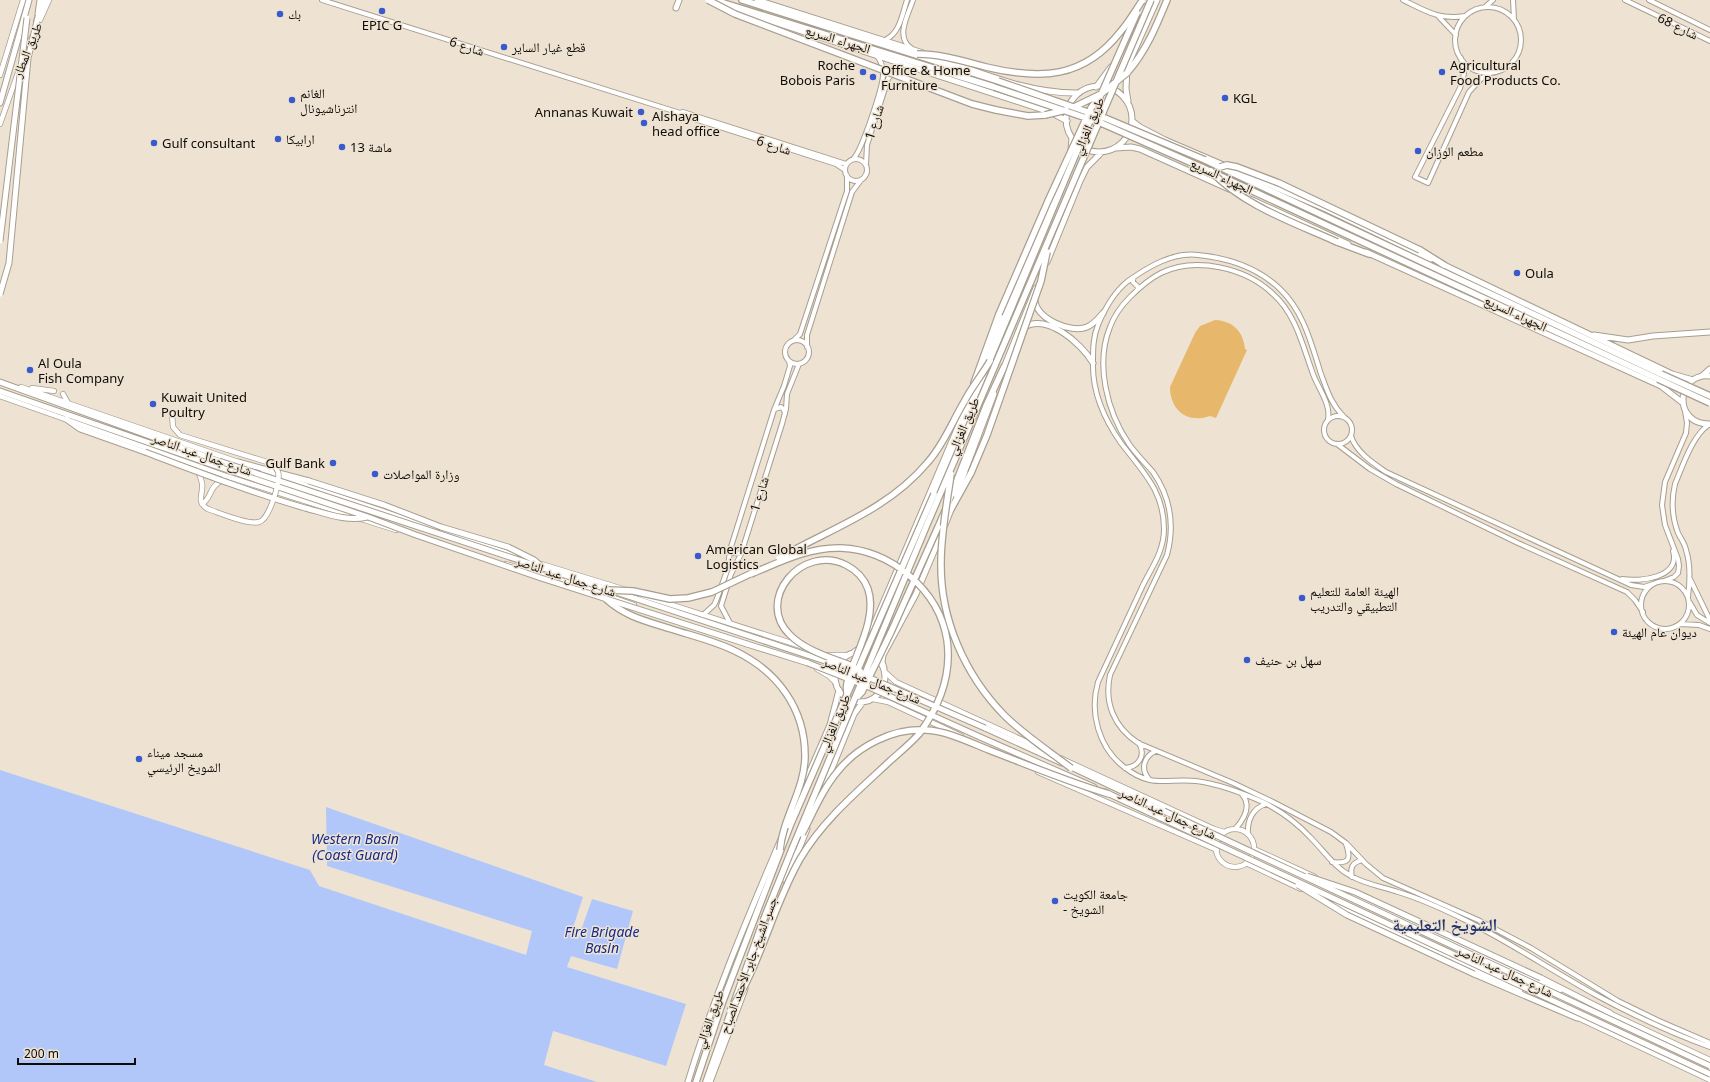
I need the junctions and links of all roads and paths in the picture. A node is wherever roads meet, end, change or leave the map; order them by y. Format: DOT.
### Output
graph roads {
  1 [pos="23,0"];
  2 [pos="30,0"];
  3 [pos="40,0"];
  4 [pos="44,0"];
  5 [pos="49,0"];
  6 [pos="322,0"];
  7 [pos="679,0"];
  8 [pos="704,0"];
  9 [pos="708,0"];
  10 [pos="714,0"];
  11 [pos="742,0"];
  12 [pos="756,0"];
  13 [pos="907,0"];
  14 [pos="913,0"];
  15 [pos="1141,0"];
  16 [pos="1151,0"];
  17 [pos="1157,0"];
  18 [pos="1167,0"];
  19 [pos="1403,0"];
  20 [pos="1493,0"];
  21 [pos="1512,0"];
  22 [pos="1625,0"];
  23 [pos="1649,0"];
  24 [pos="1485,7"];
  25 [pos="676,8"];
  26 [pos="1438,16"];
  27 [pos="1465,16"];
  28 [pos="1514,20"];
  29 [pos="37,21"];
  30 [pos="1710,30"];
  31 [pos="1456,35"];
  32 [pos="885,40"];
  33 [pos="1710,42"];
  34 [pos="912,49"];
  35 [pos="917,54"];
  36 [pos="877,56"];
  37 [pos="1461,58"];
  38 [pos="903,64"];
  39 [pos="1491,73"];
  40 [pos="0,75"];
  41 [pos="1096,87"];
  42 [pos="1460,88"];
  43 [pos="1469,92"];
  44 [pos="1079,93"];
  45 [pos="1100,96"];
  46 [pos="0,103"];
  47 [pos="1128,104"];
  48 [pos="680,113"];
  49 [pos="1067,121"];
  50 [pos="1132,121"];
  51 [pos="0,124"];
  52 [pos="1072,138"];
  53 [pos="1116,148"];
  54 [pos="1102,152"];
  55 [pos="854,158"];
  56 [pos="846,164"];
  57 [pos="866,164"];
  58 [pos="1220,167"];
  59 [pos="845,170"];
  60 [pos="1211,171"];
  61 [pos="847,177"];
  62 [pos="860,180"];
  63 [pos="0,241"];
  64 [pos="1048,244"];
  65 [pos="1369,254"];
  66 [pos="1220,258"];
  67 [pos="1444,265"];
  68 [pos="1218,267"];
  69 [pos="1133,278"];
  70 [pos="1139,288"];
  71 [pos="1035,290"];
  72 [pos="0,294"];
  73 [pos="1103,313"];
  74 [pos="1710,332"];
  75 [pos="1587,334"];
  76 [pos="1015,338"];
  77 [pos="793,341"];
  78 [pos="807,347"];
  79 [pos="789,361"];
  80 [pos="990,361"];
  81 [pos="1093,363"];
  82 [pos="799,364"];
  83 [pos="1004,367"];
  84 [pos="1710,369"];
  85 [pos="1702,376"];
  86 [pos="1710,376"];
  87 [pos="1693,380"];
  88 [pos="0,381"];
  89 [pos="21,387"];
  90 [pos="1106,390"];
  91 [pos="0,391"];
  92 [pos="54,391"];
  93 [pos="1095,392"];
  94 [pos="63,394"];
  95 [pos="0,396"];
  96 [pos="1710,396"];
  97 [pos="1683,402"];
  98 [pos="68,403"];
  99 [pos="1710,403"];
  100 [pos="774,410"];
  101 [pos="1685,411"];
  102 [pos="172,414"];
  103 [pos="785,414"];
  104 [pos="1115,417"];
  105 [pos="1344,417"];
  106 [pos="961,418"];
  107 [pos="1107,418"];
  108 [pos="66,419"];
  109 [pos="1328,419"];
  110 [pos="1710,424"];
  111 [pos="1351,436"];
  112 [pos="1337,444"];
  113 [pos="217,446"];
  114 [pos="196,449"];
  115 [pos="238,462"];
  116 [pos="196,465"];
  117 [pos="952,466"];
  118 [pos="1386,472"];
  119 [pos="1667,474"];
  120 [pos="229,477"];
  121 [pos="1383,477"];
  122 [pos="1399,478"];
  123 [pos="1677,479"];
  124 [pos="1396,484"];
  125 [pos="202,488"];
  126 [pos="210,491"];
  127 [pos="202,504"];
  128 [pos="951,510"];
  129 [pos="368,517"];
  130 [pos="1669,537"];
  131 [pos="730,550"];
  132 [pos="741,554"];
  133 [pos="1582,561"];
  134 [pos="543,568"];
  135 [pos="1578,570"];
  136 [pos="751,574"];
  137 [pos="1618,578"];
  138 [pos="1690,579"];
  139 [pos="1664,581"];
  140 [pos="1653,584"];
  141 [pos="608,590"];
  142 [pos="1688,598"];
  143 [pos="606,599"];
  144 [pos="714,605"];
  145 [pos="721,606"];
  146 [pos="1643,612"];
  147 [pos="703,615"];
  148 [pos="1710,620"];
  149 [pos="730,623"];
  150 [pos="1710,623"];
  151 [pos="1680,624"];
  152 [pos="1710,629"];
  153 [pos="854,652"];
  154 [pos="846,656"];
  155 [pos="884,668"];
  156 [pos="886,673"];
  157 [pos="863,675"];
  158 [pos="836,683"];
  159 [pos="838,690"];
  160 [pos="847,694"];
  161 [pos="854,699"];
  162 [pos="873,699"];
  163 [pos="862,702"];
  164 [pos="1138,743"];
  165 [pos="1156,751"];
  166 [pos="1071,768"];
  167 [pos="1125,768"];
  168 [pos="1150,780"];
  169 [pos="1241,793"];
  170 [pos="1108,794"];
  171 [pos="1266,804"];
  172 [pos="1235,829"];
  173 [pos="1224,832"];
  174 [pos="1248,834"];
  175 [pos="1346,843"];
  176 [pos="1254,848"];
  177 [pos="792,849"];
  178 [pos="780,850"];
  179 [pos="1217,850"];
  180 [pos="1362,860"];
  181 [pos="1332,862"];
  182 [pos="1246,863"];
  183 [pos="1287,870"];
  184 [pos="1285,876"];
  185 [pos="1352,877"];
  186 [pos="1579,982"];
  187 [pos="1590,988"];
  188 [pos="730,1011"];
  189 [pos="1610,1013"];
  190 [pos="1577,1018"];
  191 [pos="1710,1043"];
  192 [pos="1710,1047"];
  193 [pos="1710,1060"];
  194 [pos="1710,1066"];
  195 [pos="1710,1074"];
  196 [pos="1710,1080"];
  197 [pos="688,1082"];
  198 [pos="696,1082"];
  199 [pos="706,1082"];
  200 [pos="710,1082"];
  1 -- 40 [label="main road, طريق المطار"];
  2 -- 46 [label="main road"];
  2 -- 63 [label="main road, bridge"];
  3 -- 29 [label="main road, طريق المطار"];
  4 -- 29 [label="highway"];
  5 -- 51 [label="main road, طريق المطار"];
  6 -- 48 [label="street, شارع 6"];
  7 -- 25 [label="main road"];
  8 -- 36 [label="main road, الجهراء السريع"];
  9 -- 18 [label="highway, bridge"];
  10 -- 60 [label="highway, الجهراء السريع, bridge"];
  11 -- 35 [label="highway, الجهراء السريع"];
  12 -- 32 [label="main road, الجهراء السريع"];
  13 -- 32 [label="street"];
  14 -- 34 [label="street"];
  15 -- 35 [label="highway, bridge"];
  15 -- 41 [label="main road, طريق الغزالي"];
  15 -- 45 [label="highway, طريق الغزالي, bridge"];
  16 -- 64 [label="highway, طريق الغزالي, bridge"];
  17 -- 47 [label="main road"];
  19 -- 26 [label="street"];
  20 -- 24 [label="street"];
  21 -- 28 [label="street"];
  22 -- 33 [label="street, شارع 68"];
  23 -- 30 [label="street, شارع 68"];
  24 -- 27 [label="street"];
  24 -- 28 [label="street"];
  26 -- 27 [label="street"];
  26 -- 31 [label="street"];
  27 -- 31 [label="street"];
  28 -- 39 [label="street"];
  29 -- 72 [label="main road, طريق المطار, bridge"];
  31 -- 37 [label="street"];
  32 -- 34 [label="main road, الجهراء السريع"];
  34 -- 44 [label="main road, الجهراء السريع"];
  35 -- 58 [label="highway, الجهراء السريع, bridge"];
  36 -- 38 [label="main road, الجهراء السريع"];
  36 -- 55 [label="street, شارع 1"];
  37 -- 39 [label="street"];
  37 -- 42 [label="street"];
  38 -- 49 [label="main road, الجهراء السريع"];
  38 -- 57 [label="street, شارع 1"];
  39 -- 43 [label="street"];
  41 -- 44 [label="main road"];
  41 -- 47 [label="main road"];
  42 -- 43 [label="street"];
  42 -- 43 [label="street"];
  44 -- 49 [label="main road"];
  45 -- 80 [label="highway, طريق الغزالي, bridge"];
  45 -- 106 [label="highway, bridge"];
  47 -- 50 [label="main road"];
  48 -- 56 [label="street, شارع 6"];
  48 -- 59 [label="street, شارع 6"];
  49 -- 52 [label="main road"];
  50 -- 53 [label="main road"];
  50 -- 67 [label="main road, الجهراء السريع"];
  52 -- 54 [label="main road"];
  52 -- 106 [label="main road, طريق الغزالي"];
  53 -- 54 [label="main road"];
  53 -- 65 [label="main road, الجهراء السريع"];
  54 -- 71 [label="main road, طريق الغزالي"];
  55 -- 56 [label="street"];
  55 -- 57 [label="street"];
  56 -- 59 [label="street"];
  57 -- 62 [label="street"];
  58 -- 67 [label="highway, bridge"];
  58 -- 96 [label="highway, الجهراء السريع, bridge"];
  59 -- 61 [label="street"];
  60 -- 65 [label="highway, bridge"];
  60 -- 99 [label="highway, الجهراء السريع, bridge"];
  61 -- 62 [label="street"];
  61 -- 77 [label="street"];
  62 -- 78 [label="street"];
  64 -- 117 [label="highway, طريق الغزالي, bridge"];
  64 -- 128 [label="highway, bridge"];
  65 -- 97 [label="main road, الجهراء السريع"];
  66 -- 68 [label="street"];
  66 -- 69 [label="street"];
  66 -- 105 [label="street"];
  67 -- 75 [label="main road, الجهراء السريع"];
  68 -- 70 [label="street"];
  68 -- 109 [label="street"];
  69 -- 70 [label="street"];
  69 -- 73 [label="street"];
  70 -- 90 [label="street"];
  71 -- 73 [label="main road"];
  71 -- 76 [label="main road, طريق الغزالي"];
  73 -- 81 [label="street"];
  74 -- 75 [label="main road"];
  75 -- 87 [label="main road, الجهراء السريع"];
  76 -- 81 [label="main road"];
  76 -- 83 [label="main road, طريق الغزالي"];
  77 -- 78 [label="street"];
  77 -- 79 [label="street"];
  78 -- 82 [label="street"];
  79 -- 82 [label="street"];
  79 -- 100 [label="street, شارع 1"];
  80 -- 136 [label="highway, bridge"];
  80 -- 160 [label="highway, طريق الغزالي, bridge"];
  81 -- 93 [label="street"];
  82 -- 103 [label="street, شارع 1"];
  83 -- 128 [label="main road, طريق الغزالي"];
  83 -- 161 [label="highway, bridge"];
  84 -- 85 [label="main road"];
  85 -- 86 [label="main road"];
  85 -- 87 [label="main road"];
  87 -- 97 [label="main road"];
  88 -- 89 [label="main road, شارع جمال عبد الناصر"];
  88 -- 134 [label="main road, شارع جمال عبد الناصر, bridge"];
  89 -- 92 [label="main road"];
  89 -- 98 [label="main road, شارع جمال عبد الناصر"];
  90 -- 93 [label="street"];
  90 -- 104 [label="street"];
  91 -- 129 [label="main road, شارع جمال عبد الناصر, bridge"];
  93 -- 107 [label="street"];
  94 -- 98 [label="main road"];
  95 -- 108 [label="main road, شارع جمال عبد الناصر"];
  97 -- 101 [label="main road"];
  98 -- 114 [label="main road, شارع جمال عبد الناصر"];
  100 -- 103 [label="street"];
  100 -- 131 [label="street, شارع 1"];
  101 -- 110 [label="main road"];
  101 -- 119 [label="street"];
  102 -- 113 [label="main road"];
  103 -- 132 [label="street, شارع 1"];
  104 -- 107 [label="street"];
  104 -- 164 [label="street"];
  105 -- 109 [label="street"];
  105 -- 111 [label="street"];
  106 -- 153 [label="main road, طريق الغزالي"];
  107 -- 167 [label="street"];
  108 -- 116 [label="main road, شارع جمال عبد الناصر"];
  108 -- 129 [label="main road, bridge"];
  109 -- 112 [label="street"];
  110 -- 123 [label="street"];
  111 -- 112 [label="street"];
  111 -- 118 [label="street"];
  112 -- 121 [label="street"];
  113 -- 114 [label="main road"];
  113 -- 127 [label="main road, bridge"];
  114 -- 115 [label="main road, شارع جمال عبد الناصر"];
  115 -- 134 [label="main road, bridge"];
  115 -- 147 [label="main road, شارع جمال عبد الناصر"];
  116 -- 120 [label="main road, شارع جمال عبد الناصر"];
  116 -- 125 [label="main road"];
  117 -- 161 [label="highway, طريق الغزالي, bridge"];
  117 -- 166 [label="highway, bridge"];
  118 -- 121 [label="street"];
  118 -- 122 [label="street"];
  119 -- 123 [label="street"];
  119 -- 130 [label="street"];
  120 -- 126 [label="main road"];
  120 -- 158 [label="main road, شارع جمال عبد الناصر"];
  121 -- 124 [label="street"];
  122 -- 124 [label="street"];
  122 -- 133 [label="street"];
  123 -- 138 [label="street"];
  124 -- 135 [label="street"];
  125 -- 126 [label="main road"];
  125 -- 127 [label="main road"];
  126 -- 127 [label="main road"];
  128 -- 155 [label="main road, طريق الغزالي"];
  129 -- 143 [label="main road, شارع جمال عبد الناصر, bridge"];
  130 -- 137 [label="street"];
  130 -- 139 [label="street"];
  131 -- 132 [label="street"];
  131 -- 144 [label="street, شارع 1"];
  132 -- 145 [label="street, شارع 1"];
  133 -- 135 [label="street"];
  133 -- 137 [label="street"];
  134 -- 141 [label="main road, شارع جمال عبد الناصر"];
  135 -- 146 [label="street"];
  136 -- 141 [label="highway, bridge"];
  136 -- 188 [label="highway, bridge"];
  137 -- 140 [label="street"];
  138 -- 142 [label="street"];
  138 -- 148 [label="street"];
  139 -- 140 [label="street"];
  139 -- 142 [label="street"];
  140 -- 146 [label="street"];
  141 -- 157 [label="main road, شارع جمال عبد الناصر, bridge"];
  142 -- 150 [label="street"];
  142 -- 151 [label="street"];
  143 -- 170 [label="main road, شارع جمال عبد الناصر, bridge"];
  143 -- 178 [label="highway, bridge"];
  144 -- 145 [label="street"];
  144 -- 147 [label="street, شارع 1"];
  145 -- 149 [label="street"];
  146 -- 151 [label="street"];
  147 -- 149 [label="main road, شارع جمال عبد الناصر"];
  149 -- 154 [label="main road, شارع جمال عبد الناصر"];
  151 -- 152 [label="street"];
  153 -- 154 [label="main road"];
  153 -- 155 [label="main road"];
  154 -- 158 [label="main road"];
  155 -- 156 [label="main road"];
  156 -- 162 [label="main road"];
  156 -- 173 [label="main road"];
  157 -- 160 [label="highway, bridge"];
  157 -- 166 [label="main road, شارع جمال عبد الناصر, bridge"];
  158 -- 159 [label="main road"];
  159 -- 163 [label="main road"];
  159 -- 197 [label="main road, طريق الغزالي"];
  160 -- 178 [label="highway, طريق الغزالي, bridge"];
  161 -- 177 [label="highway, طريق الغزالي, bridge"];
  162 -- 163 [label="main road"];
  162 -- 179 [label="main road"];
  163 -- 200 [label="main road, طريق الغزالي"];
  164 -- 165 [label="street"];
  164 -- 167 [label="street"];
  165 -- 168 [label="street"];
  165 -- 175 [label="street"];
  166 -- 183 [label="main road, شارع جمال عبد الناصر, bridge"];
  167 -- 168 [label="street"];
  168 -- 169 [label="street"];
  169 -- 171 [label="street"];
  169 -- 172 [label="street"];
  170 -- 177 [label="highway, bridge"];
  170 -- 184 [label="main road, شارع جمال عبد الناصر, bridge"];
  171 -- 174 [label="street"];
  171 -- 181 [label="street"];
  172 -- 173 [label="main road"];
  172 -- 174 [label="main road"];
  173 -- 179 [label="main road"];
  174 -- 176 [label="main road"];
  175 -- 180 [label="street"];
  175 -- 181 [label="street"];
  176 -- 182 [label="main road"];
  176 -- 189 [label="main road"];
  177 -- 188 [label="highway, جسر الشيخ جابر الأحمد الصباح, bridge"];
  178 -- 198 [label="highway, جسر الشيخ جابر الأحمد الصباح"];
  179 -- 182 [label="main road"];
  180 -- 185 [label="street"];
  180 -- 186 [label="street"];
  181 -- 185 [label="street"];
  182 -- 190 [label="main road"];
  183 -- 189 [label="main road, bridge"];
  183 -- 194 [label="main road, شارع جمال عبد الناصر, bridge"];
  184 -- 190 [label="main road, bridge"];
  184 -- 195 [label="main road, شارع جمال عبد الناصر, bridge"];
  185 -- 186 [label="street"];
  186 -- 187 [label="street"];
  187 -- 191 [label="street"];
  187 -- 192 [label="street"];
  188 -- 199 [label="highway, جسر الشيخ جابر الأحمد الصباح"];
  189 -- 193 [label="main road"];
  190 -- 196 [label="main road"];
}
